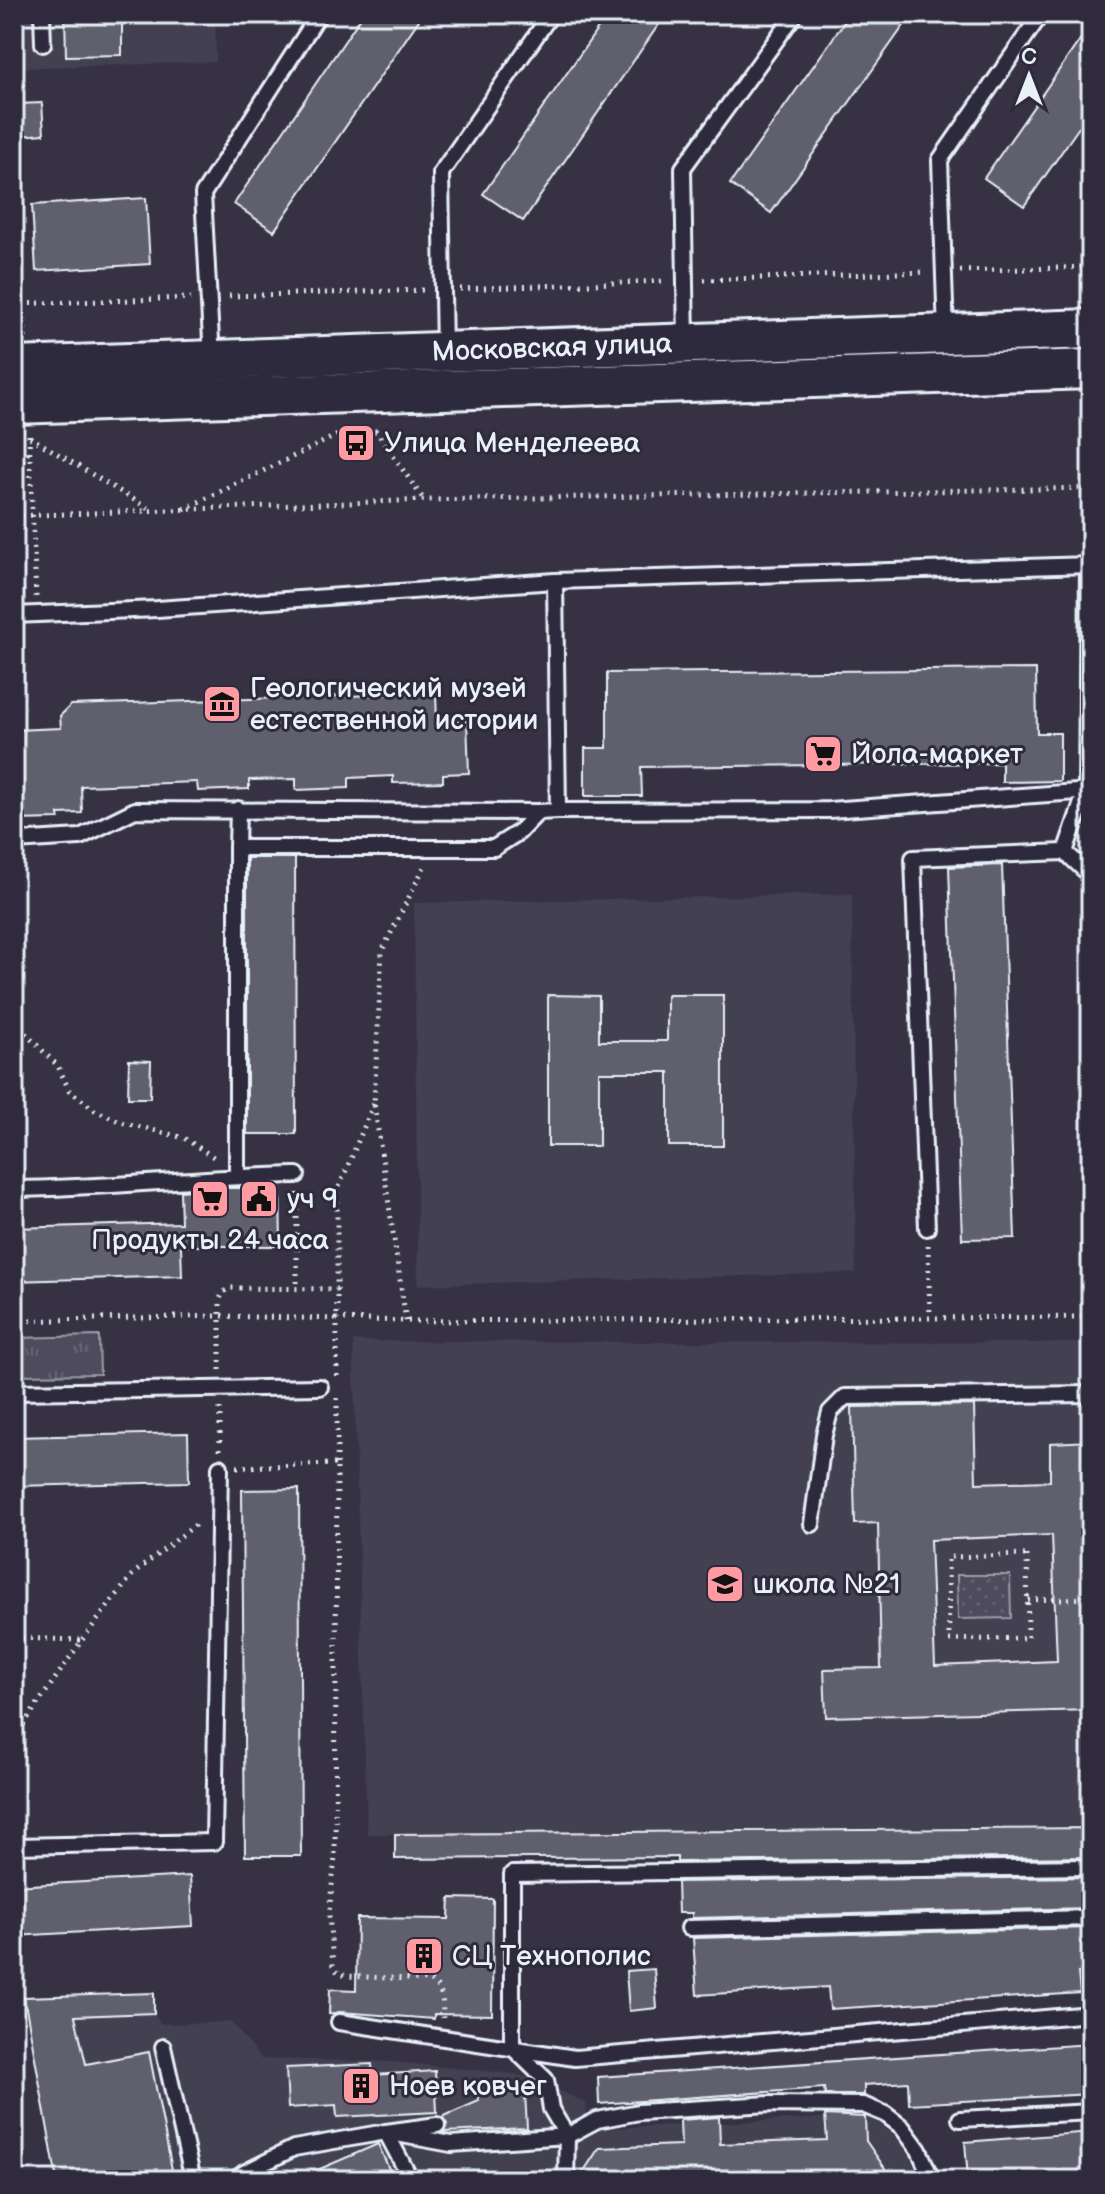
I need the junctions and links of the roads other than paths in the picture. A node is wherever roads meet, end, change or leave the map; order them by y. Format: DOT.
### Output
graph roads {
  1 [pos="42,14"];
  2 [pos="319,14"];
  3 [pos="551,14"];
  4 [pos="795,14"];
  5 [pos="1041,14"];
  6 [pos="43,44"];
  7 [pos="1091,329"];
  8 [pos="946,334"];
  9 [pos="686,343"];
  10 [pos="444,352"];
  11 [pos="20,355"];
  12 [pos="212,360"];
  13 [pos="1091,369"];
  14 [pos="24,421"];
  15 [pos="1090,565"];
  16 [pos="555,581"];
  17 [pos="14,615"];
  18 [pos="1089,791"];
  19 [pos="238,809"];
  20 [pos="558,811"];
  21 [pos="538,812"];
  22 [pos="14,841"];
  23 [pos="237,848"];
  24 [pos="1065,852"];
  25 [pos="1091,876"];
  26 [pos="297,1175"];
  27 [pos="237,1176"];
  28 [pos="14,1189"];
  29 [pos="927,1228"];
  30 [pos="320,1387"];
  31 [pos="14,1392"];
  32 [pos="1091,1394"];
  33 [pos="220,1467"];
  34 [pos="812,1524"];
  35 [pos="14,1846"];
  36 [pos="1091,1867"];
  37 [pos="1091,1918"];
  38 [pos="689,1928"];
  39 [pos="1091,2014"];
  40 [pos="339,2022"];
  41 [pos="163,2047"];
  42 [pos="512,2047"];
  43 [pos="1091,2112"];
  44 [pos="960,2119"];
  45 [pos="437,2125"];
  46 [pos="386,2132"];
  47 [pos="567,2136"];
  48 [pos="193,2180"];
  49 [pos="235,2180"];
  50 [pos="411,2180"];
  51 [pos="566,2180"];
  52 [pos="932,2180"];
  1 -- 6 [label="lane"];
  2 -- 12 [label="lane"];
  3 -- 10 [label="lane"];
  4 -- 9 [label="lane"];
  5 -- 8 [label="lane"];
  7 -- 8 [label="main road, Московская улица"];
  8 -- 9 [label="main road, Московская улица"];
  9 -- 10 [label="main road, Московская улица"];
  10 -- 12 [label="main road, Московская улица"];
  11 -- 12 [label="main road, Московская улица"];
  13 -- 14 [label="main road, Московская улица"];
  15 -- 16 [label="lane"];
  15 -- 18 [label="lane"];
  16 -- 17 [label="lane"];
  16 -- 20 [label="lane"];
  18 -- 20 [label="lane"];
  18 -- 24 [label="lane"];
  19 -- 21 [label="lane"];
  19 -- 22 [label="lane"];
  19 -- 23 [label="lane"];
  20 -- 21 [label="lane"];
  21 -- 23 [label="lane"];
  23 -- 27 [label="lane"];
  24 -- 25 [label="lane"];
  24 -- 29 [label="lane"];
  26 -- 27 [label="lane"];
  27 -- 28 [label="lane"];
  30 -- 31 [label="lane"];
  32 -- 34 [label="lane"];
  33 -- 35 [label="lane"];
  36 -- 42 [label="lane"];
  37 -- 38 [label="lane"];
  39 -- 42 [label="lane"];
  40 -- 42 [label="lane"];
  41 -- 48 [label="lane"];
  42 -- 47 [label="lane"];
  43 -- 44 [label="lane"];
  45 -- 46 [label="lane"];
  46 -- 47 [label="lane"];
  46 -- 49 [label="lane"];
  46 -- 50 [label="lane"];
  47 -- 51 [label="lane"];
  47 -- 52 [label="lane"];
}
